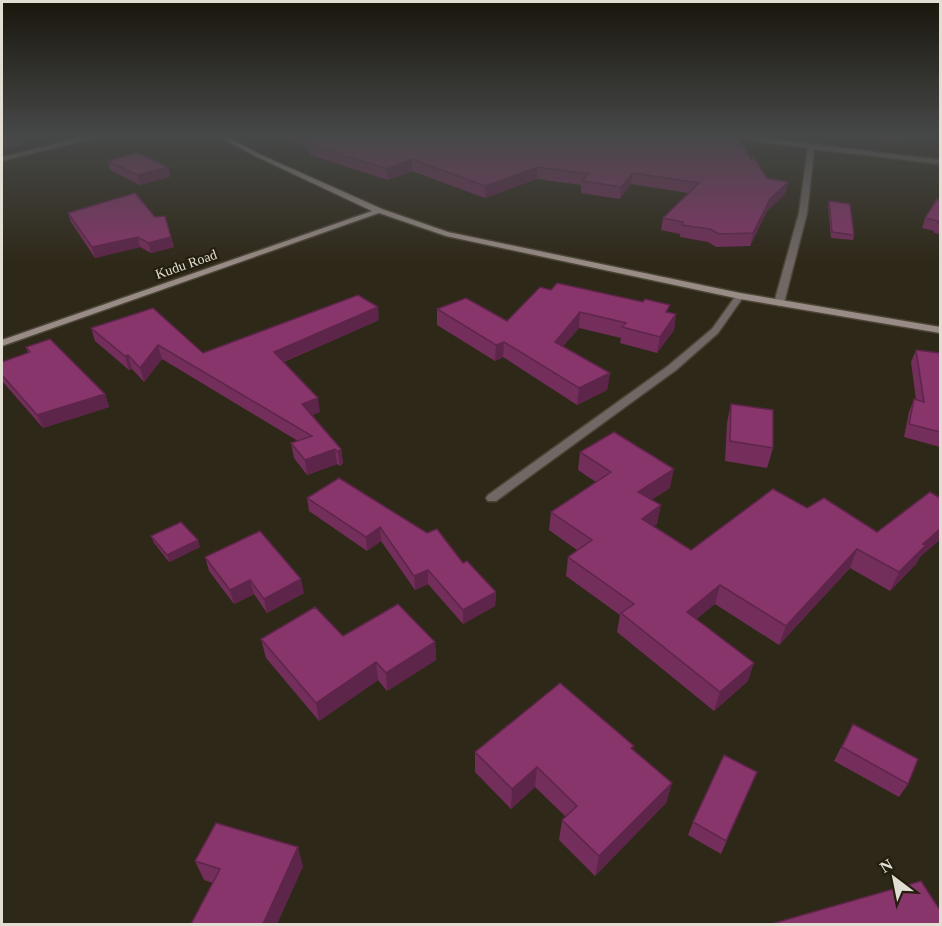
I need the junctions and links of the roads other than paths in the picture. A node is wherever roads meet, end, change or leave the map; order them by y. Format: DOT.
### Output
graph roads {
  1 [pos="307,178"];
  2 [pos="807,178"];
  3 [pos="379,211"];
  4 [pos="740,296"];
  5 [pos="779,303"];
  6 [pos="940,330"];
  7 [pos="2,343"];
  8 [pos="492,498"];
  1 -- 3 [label="street"];
  2 -- 5 [label="street"];
  3 -- 4 [label="street"];
  3 -- 7 [label="street, Kudu Road"];
  4 -- 5 [label="street"];
  4 -- 8 [label="street"];
  5 -- 6 [label="street"];
}
